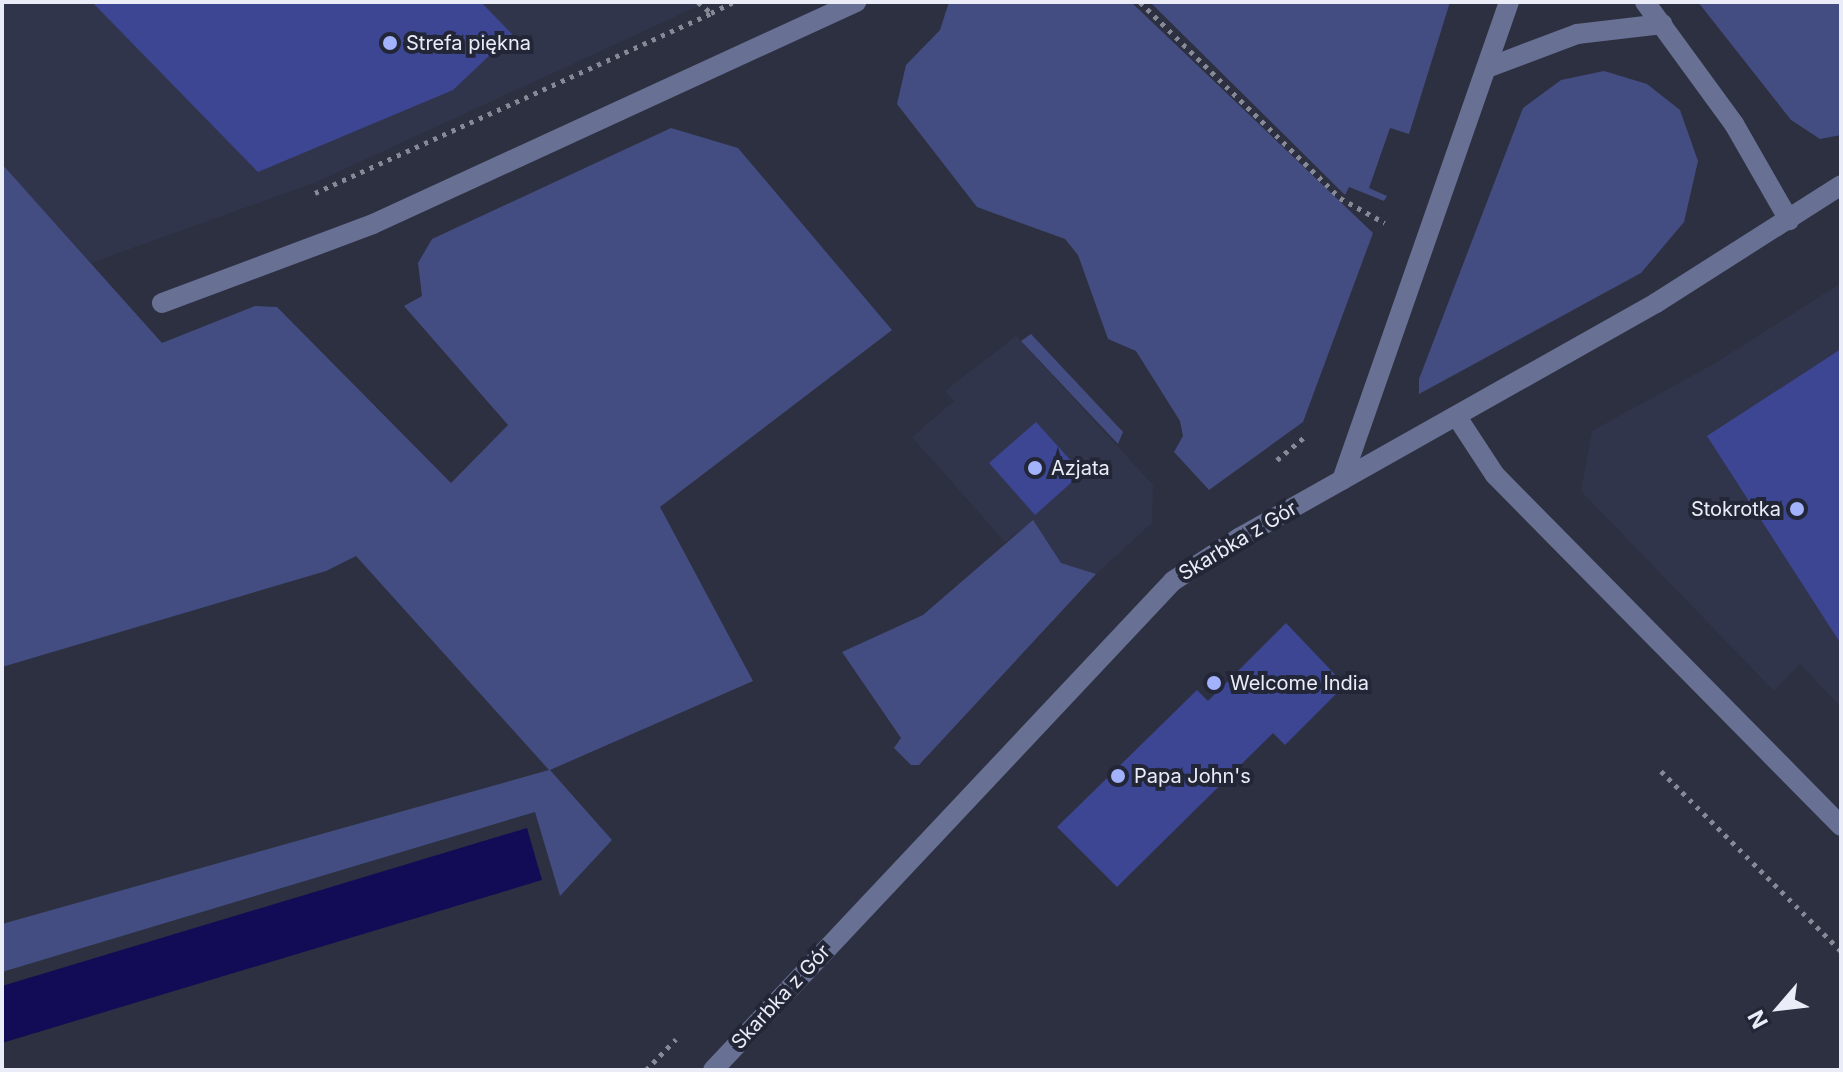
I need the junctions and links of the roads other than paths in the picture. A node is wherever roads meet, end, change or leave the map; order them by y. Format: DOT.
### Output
graph roads {
  1 [pos="856,2"];
  2 [pos="1509,2"];
  3 [pos="1645,2"];
  4 [pos="1662,24"];
  5 [pos="1487,68"];
  6 [pos="1841,185"];
  7 [pos="1789,220"];
  8 [pos="162,303"];
  9 [pos="1457,417"];
  10 [pos="1342,480"];
  11 [pos="1841,826"];
  12 [pos="713,1070"];
  1 -- 8 [label="street"];
  2 -- 5 [label="street"];
  3 -- 4 [label="street"];
  4 -- 5 [label="street"];
  4 -- 7 [label="street"];
  5 -- 10 [label="street"];
  6 -- 7 [label="street, Skarbka z Gór"];
  7 -- 9 [label="street, Skarbka z Gór"];
  9 -- 10 [label="street, Skarbka z Gór"];
  9 -- 11 [label="street"];
  10 -- 12 [label="street, Skarbka z Gór"];
}
